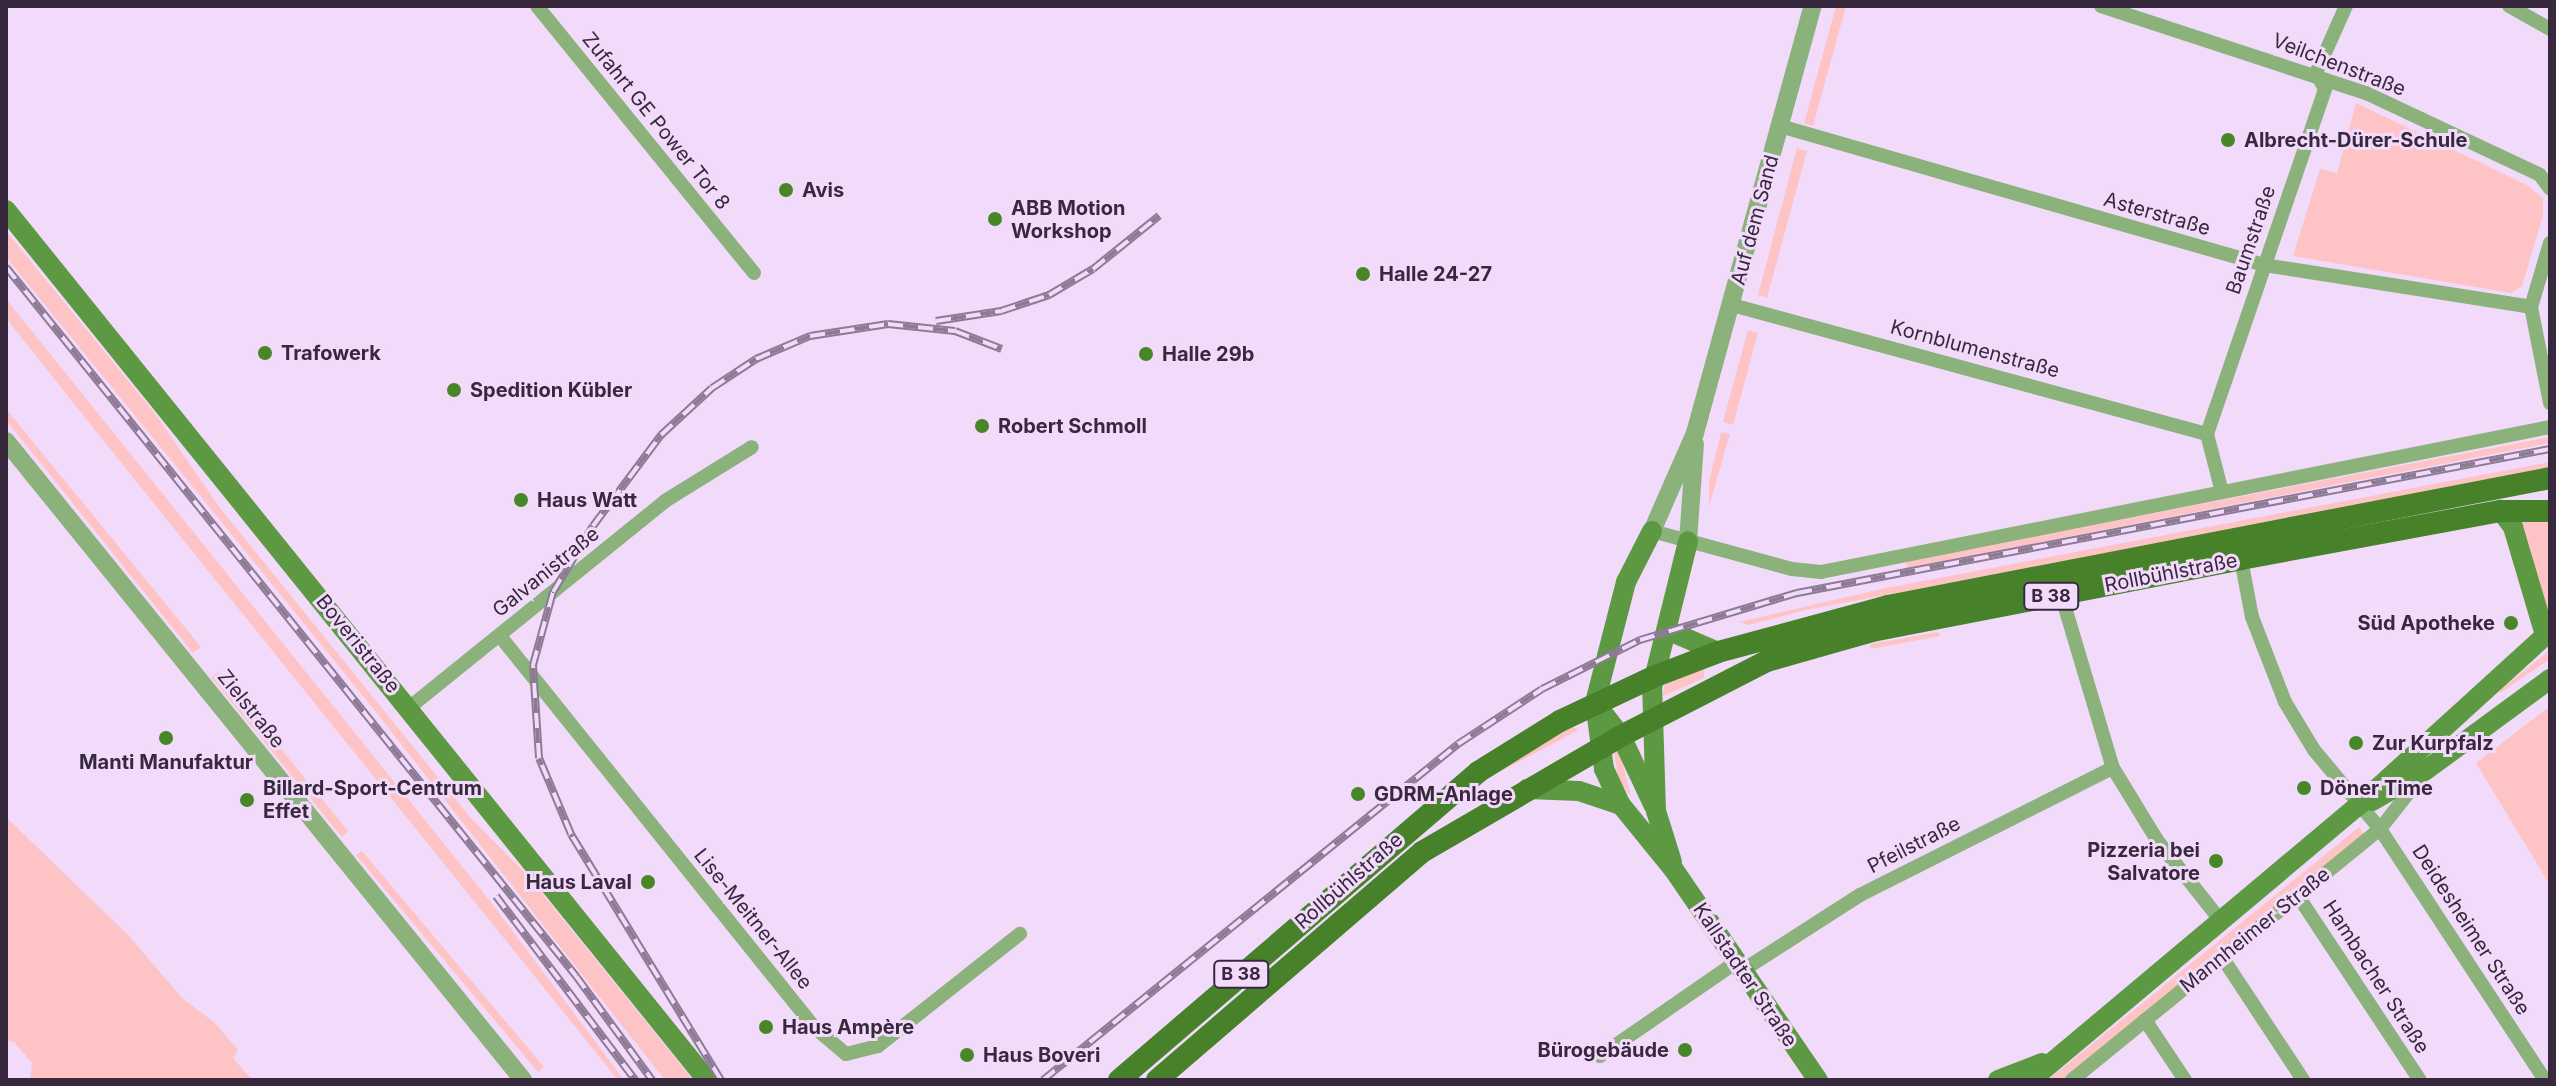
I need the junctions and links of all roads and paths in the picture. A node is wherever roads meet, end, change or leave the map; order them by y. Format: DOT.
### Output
graph roads {
  1 [pos="537,6"];
  2 [pos="1813,6"];
  3 [pos="2101,6"];
  4 [pos="2346,6"];
  5 [pos="2509,6"];
  6 [pos="2550,29"];
  7 [pos="2316,73"];
  8 [pos="1780,126"];
  9 [pos="2550,189"];
  10 [pos="6,210"];
  11 [pos="2550,243"];
  12 [pos="2264,265"];
  13 [pos="749,267"];
  14 [pos="1732,305"];
  15 [pos="2531,307"];
  16 [pos="2550,403"];
  17 [pos="2550,427"];
  18 [pos="1695,433"];
  19 [pos="2207,434"];
  20 [pos="6,441"];
  21 [pos="752,447"];
  22 [pos="2550,478"];
  23 [pos="2222,492"];
  24 [pos="2501,511"];
  25 [pos="2550,511"];
  26 [pos="1652,531"];
  27 [pos="1688,541"];
  28 [pos="2241,567"];
  29 [pos="2063,602"];
  30 [pos="1667,630"];
  31 [pos="2547,633"];
  32 [pos="500,636"];
  33 [pos="1718,652"];
  34 [pos="1653,677"];
  35 [pos="2550,679"];
  36 [pos="2483,687"];
  37 [pos="1595,703"];
  38 [pos="410,707"];
  39 [pos="2502,714"];
  40 [pos="1654,719"];
  41 [pos="1621,736"];
  42 [pos="1599,749"];
  43 [pos="2113,768"];
  44 [pos="2426,770"];
  45 [pos="1527,789"];
  46 [pos="1621,805"];
  47 [pos="2359,805"];
  48 [pos="1656,811"];
  49 [pos="2380,829"];
  50 [pos="1674,870"];
  51 [pos="2298,896"];
  52 [pos="2221,921"];
  53 [pos="1020,934"];
  54 [pos="2222,957"];
  55 [pos="1738,967"];
  56 [pos="2145,1020"];
  57 [pos="1600,1056"];
  58 [pos="2054,1059"];
  59 [pos="523,1080"];
  60 [pos="707,1080"];
  61 [pos="1119,1080"];
  62 [pos="1157,1080"];
  63 [pos="1818,1080"];
  64 [pos="1998,1080"];
  65 [pos="2031,1080"];
  66 [pos="2072,1080"];
  67 [pos="2185,1080"];
  68 [pos="2303,1080"];
  69 [pos="2420,1080"];
  70 [pos="2545,1080"];
  1 -- 13 [label="street, Zufahrt GE Power Tor 8"];
  2 -- 8 [label="street, Auf dem Sand"];
  3 -- 7 [label="street, Veilchenstraße"];
  4 -- 7 [label="street, Baumstraße"];
  5 -- 6 [label="street"];
  7 -- 9 [label="street, Veilchenstraße"];
  7 -- 12 [label="street, Baumstraße"];
  8 -- 12 [label="street, Asterstraße"];
  8 -- 14 [label="street, Auf dem Sand"];
  10 -- 38 [label="main road, Boveristraße"];
  11 -- 15 [label="street"];
  12 -- 15 [label="street, Asterstraße"];
  12 -- 19 [label="street, Baumstraße"];
  14 -- 18 [label="street, Auf dem Sand"];
  14 -- 19 [label="street, Kornblumenstraße"];
  15 -- 16 [label="street"];
  17 -- 23 [label="street"];
  18 -- 26 [label="street, Auf dem Sand"];
  18 -- 27 [label="street, Auf dem Sand"];
  19 -- 23 [label="street"];
  20 -- 59 [label="street, Zielstraße"];
  21 -- 32 [label="street, Galvanistraße"];
  22 -- 33 [label="main road, Rollbühlstraße / B 38"];
  23 -- 27 [label="street"];
  24 -- 25 [label="main road, Rollbühlstraße / B 38"];
  24 -- 28 [label="main road, Rollbühlstraße / B 38"];
  24 -- 31 [label="main road"];
  26 -- 27 [label="street"];
  26 -- 37 [label="main road, Auf dem Sand"];
  27 -- 30 [label="main road, Auf dem Sand"];
  28 -- 29 [label="main road, Rollbühlstraße / B 38"];
  28 -- 47 [label="street, Deidesheimer Straße"];
  29 -- 40 [label="main road, Rollbühlstraße / B 38"];
  29 -- 43 [label="street"];
  30 -- 33 [label="main road"];
  30 -- 34 [label="main road, Auf dem Sand"];
  31 -- 36 [label="main road, Mannheimer Straße"];
  32 -- 38 [label="street, Galvanistraße"];
  32 -- 53 [label="street, Lise-Meitner-Allee"];
  33 -- 34 [label="main road, Rollbühlstraße / B 38"];
  34 -- 37 [label="main road, Rollbühlstraße / B 38"];
  34 -- 40 [label="main road, Auf dem Sand"];
  35 -- 39 [label="main road, Mannheimer Straße"];
  36 -- 39 [label="main road"];
  36 -- 47 [label="main road, Mannheimer Straße"];
  37 -- 41 [label="main road"];
  37 -- 42 [label="main road, Auf dem Sand"];
  37 -- 61 [label="main road, Rollbühlstraße / B 38"];
  38 -- 60 [label="main road, Boveristraße"];
  39 -- 44 [label="main road, Mannheimer Straße"];
  40 -- 41 [label="main road, Rollbühlstraße / B 38"];
  40 -- 48 [label="main road, Kallstadter Straße"];
  41 -- 42 [label="main road, B 38"];
  41 -- 48 [label="main road"];
  42 -- 45 [label="main road, Rollbühlstraße / B 38"];
  42 -- 46 [label="main road, Kallstadter Straße"];
  43 -- 52 [label="street"];
  43 -- 55 [label="street, Pfeilstraße"];
  44 -- 47 [label="main road, Mannheimer Straße"];
  44 -- 49 [label="street, Mannheimer Straße"];
  45 -- 46 [label="main road"];
  45 -- 62 [label="main road, Rollbühlstraße / B 38"];
  46 -- 50 [label="main road, Kallstadter Straße"];
  47 -- 49 [label="street, Deidesheimer Straße"];
  47 -- 52 [label="main road, Mannheimer Straße"];
  48 -- 50 [label="main road, Kallstadter Straße"];
  49 -- 51 [label="street, Mannheimer Straße"];
  49 -- 70 [label="street, Deidesheimer Straße"];
  50 -- 55 [label="main road, Kallstadter Straße"];
  51 -- 54 [label="street, Mannheimer Straße"];
  51 -- 69 [label="street, Hambacher Straße"];
  52 -- 58 [label="main road, Mannheimer Straße"];
  54 -- 56 [label="street, Mannheimer Straße"];
  54 -- 68 [label="street"];
  55 -- 57 [label="street, Pfeilstraße"];
  55 -- 63 [label="main road, Kallstadter Straße"];
  56 -- 66 [label="street, Mannheimer Straße"];
  56 -- 67 [label="street"];
  58 -- 64 [label="main road, Mannheimer Straße"];
  58 -- 65 [label="main road, Mannheimer Straße"];
}
